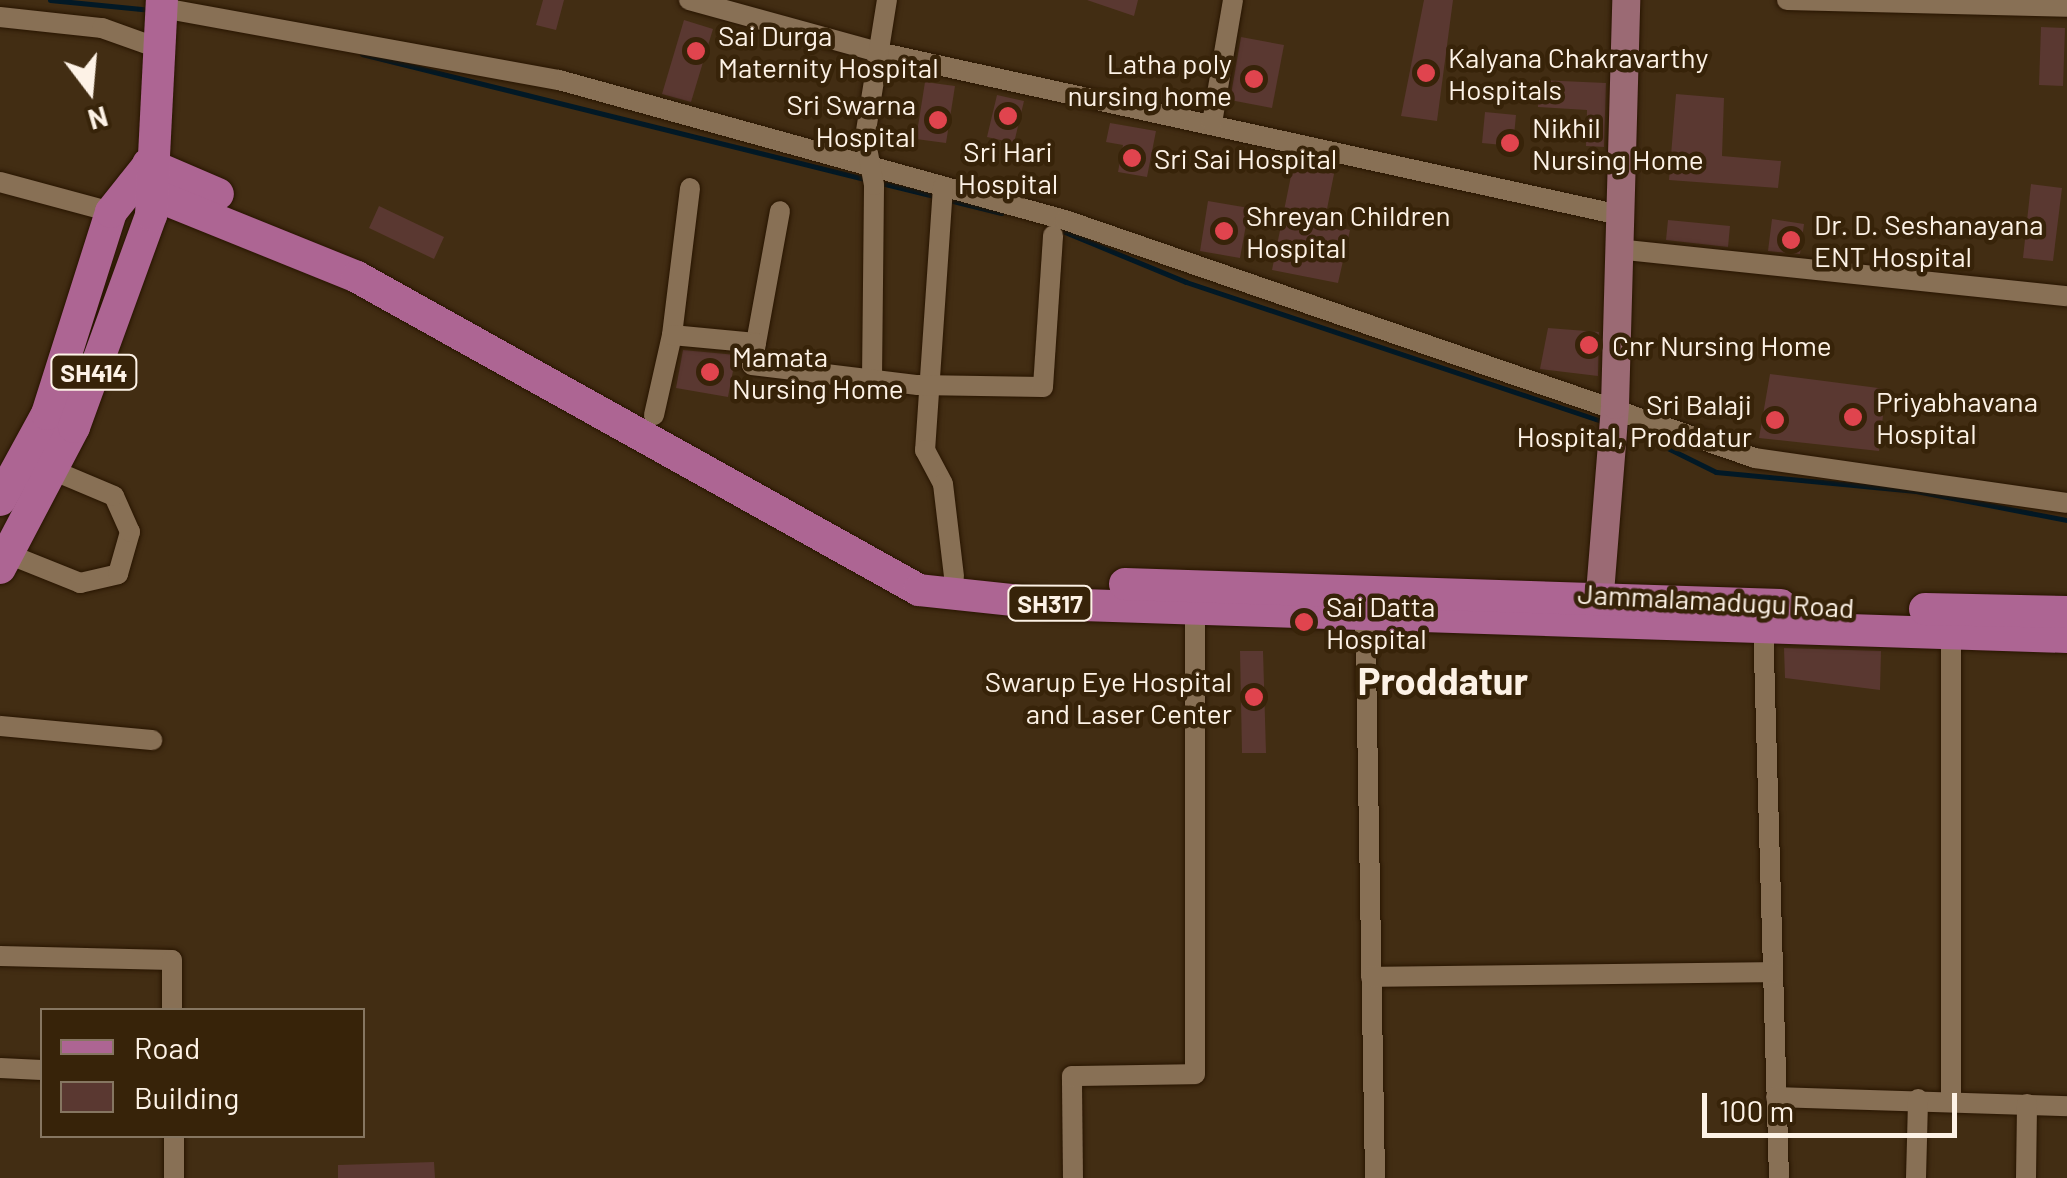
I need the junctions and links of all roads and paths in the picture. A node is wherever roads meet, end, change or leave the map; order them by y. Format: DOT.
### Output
graph roads {
  1 [pos="689,0"];
  2 [pos="887,0"];
  3 [pos="1233,0"];
  4 [pos="1626,0"];
  5 [pos="1787,0"];
  6 [pos="168,5"];
  7 [pos="2067,7"];
  8 [pos="0,17"];
  9 [pos="158,48"];
  10 [pos="878,52"];
  11 [pos="1212,123"];
  12 [pos="870,167"];
  13 [pos="143,181"];
  14 [pos="0,182"];
  15 [pos="943,187"];
  16 [pos="690,188"];
  17 [pos="780,211"];
  18 [pos="111,212"];
  19 [pos="1620,215"];
  20 [pos="1053,235"];
  21 [pos="1617,248"];
  22 [pos="2067,296"];
  23 [pos="672,335"];
  24 [pos="756,343"];
  25 [pos="872,379"];
  26 [pos="932,385"];
  27 [pos="1615,405"];
  28 [pos="654,415"];
  29 [pos="46,460"];
  30 [pos="0,500"];
  31 [pos="2067,502"];
  32 [pos="4,561"];
  33 [pos="954,576"];
  34 [pos="1600,593"];
  35 [pos="1195,597"];
  36 [pos="1365,601"];
  37 [pos="2067,612"];
  38 [pos="1763,616"];
  39 [pos="1951,620"];
  40 [pos="2067,638"];
  41 [pos="0,726"];
  42 [pos="152,740"];
  43 [pos="0,956"];
  44 [pos="1772,972"];
  45 [pos="1371,977"];
  46 [pos="172,1008"];
  47 [pos="0,1068"];
  48 [pos="40,1070"];
  49 [pos="1776,1097"];
  50 [pos="1918,1099"];
  51 [pos="1951,1101"];
  52 [pos="2027,1104"];
  53 [pos="2067,1106"];
  54 [pos="174,1138"];
  55 [pos="174,1178"];
  56 [pos="1074,1178"];
  57 [pos="1375,1178"];
  58 [pos="1779,1178"];
  59 [pos="1916,1178"];
  60 [pos="2026,1178"];
  1 -- 10 [label="street"];
  2 -- 10 [label="street"];
  3 -- 11 [label="street"];
  4 -- 19 [label="main road"];
  5 -- 7 [label="street"];
  6 -- 9 [label="main road"];
  6 -- 12 [label="street"];
  8 -- 9 [label="street"];
  9 -- 13 [label="main road"];
  10 -- 11 [label="street"];
  10 -- 12 [label="street"];
  11 -- 19 [label="street"];
  12 -- 15 [label="street"];
  12 -- 25 [label="street"];
  13 -- 18 [label="main road, SH414"];
  13 -- 28 [label="main road, SH317"];
  13 -- 29 [label="main road, SH414"];
  13 -- 35 [label="main road, SH317"];
  14 -- 18 [label="street"];
  15 -- 26 [label="street"];
  15 -- 27 [label="street"];
  16 -- 23 [label="street"];
  17 -- 24 [label="street"];
  18 -- 29 [label="main road, SH414"];
  19 -- 21 [label="main road"];
  20 -- 26 [label="street"];
  21 -- 22 [label="street"];
  21 -- 27 [label="main road"];
  23 -- 24 [label="street"];
  23 -- 28 [label="street"];
  24 -- 25 [label="street"];
  25 -- 26 [label="street"];
  26 -- 33 [label="street"];
  27 -- 31 [label="street"];
  27 -- 34 [label="main road"];
  28 -- 33 [label="main road, SH317"];
  29 -- 30 [label="main road, SH414"];
  29 -- 32 [label="main road, SH414"];
  29 -- 32 [label="street"];
  33 -- 35 [label="main road, SH317"];
  34 -- 36 [label="main road, Jammalamadugu Road / SH317"];
  34 -- 38 [label="main road, Jammalamadugu Road / SH317"];
  35 -- 36 [label="main road, SH317"];
  35 -- 56 [label="street"];
  36 -- 38 [label="main road, SH317"];
  36 -- 45 [label="street"];
  37 -- 39 [label="main road, Jammalamadugu Road / SH317"];
  38 -- 39 [label="main road, Jammalamadugu Road / SH317"];
  38 -- 44 [label="street"];
  39 -- 40 [label="main road, SH317"];
  39 -- 51 [label="street"];
  41 -- 42 [label="street"];
  43 -- 46 [label="street"];
  44 -- 45 [label="street"];
  44 -- 49 [label="street"];
  45 -- 57 [label="street"];
  47 -- 48 [label="street"];
  49 -- 50 [label="street"];
  49 -- 58 [label="street"];
  50 -- 51 [label="street"];
  50 -- 59 [label="street"];
  51 -- 52 [label="street"];
  52 -- 53 [label="street"];
  52 -- 60 [label="street"];
  54 -- 55 [label="street"];
}
